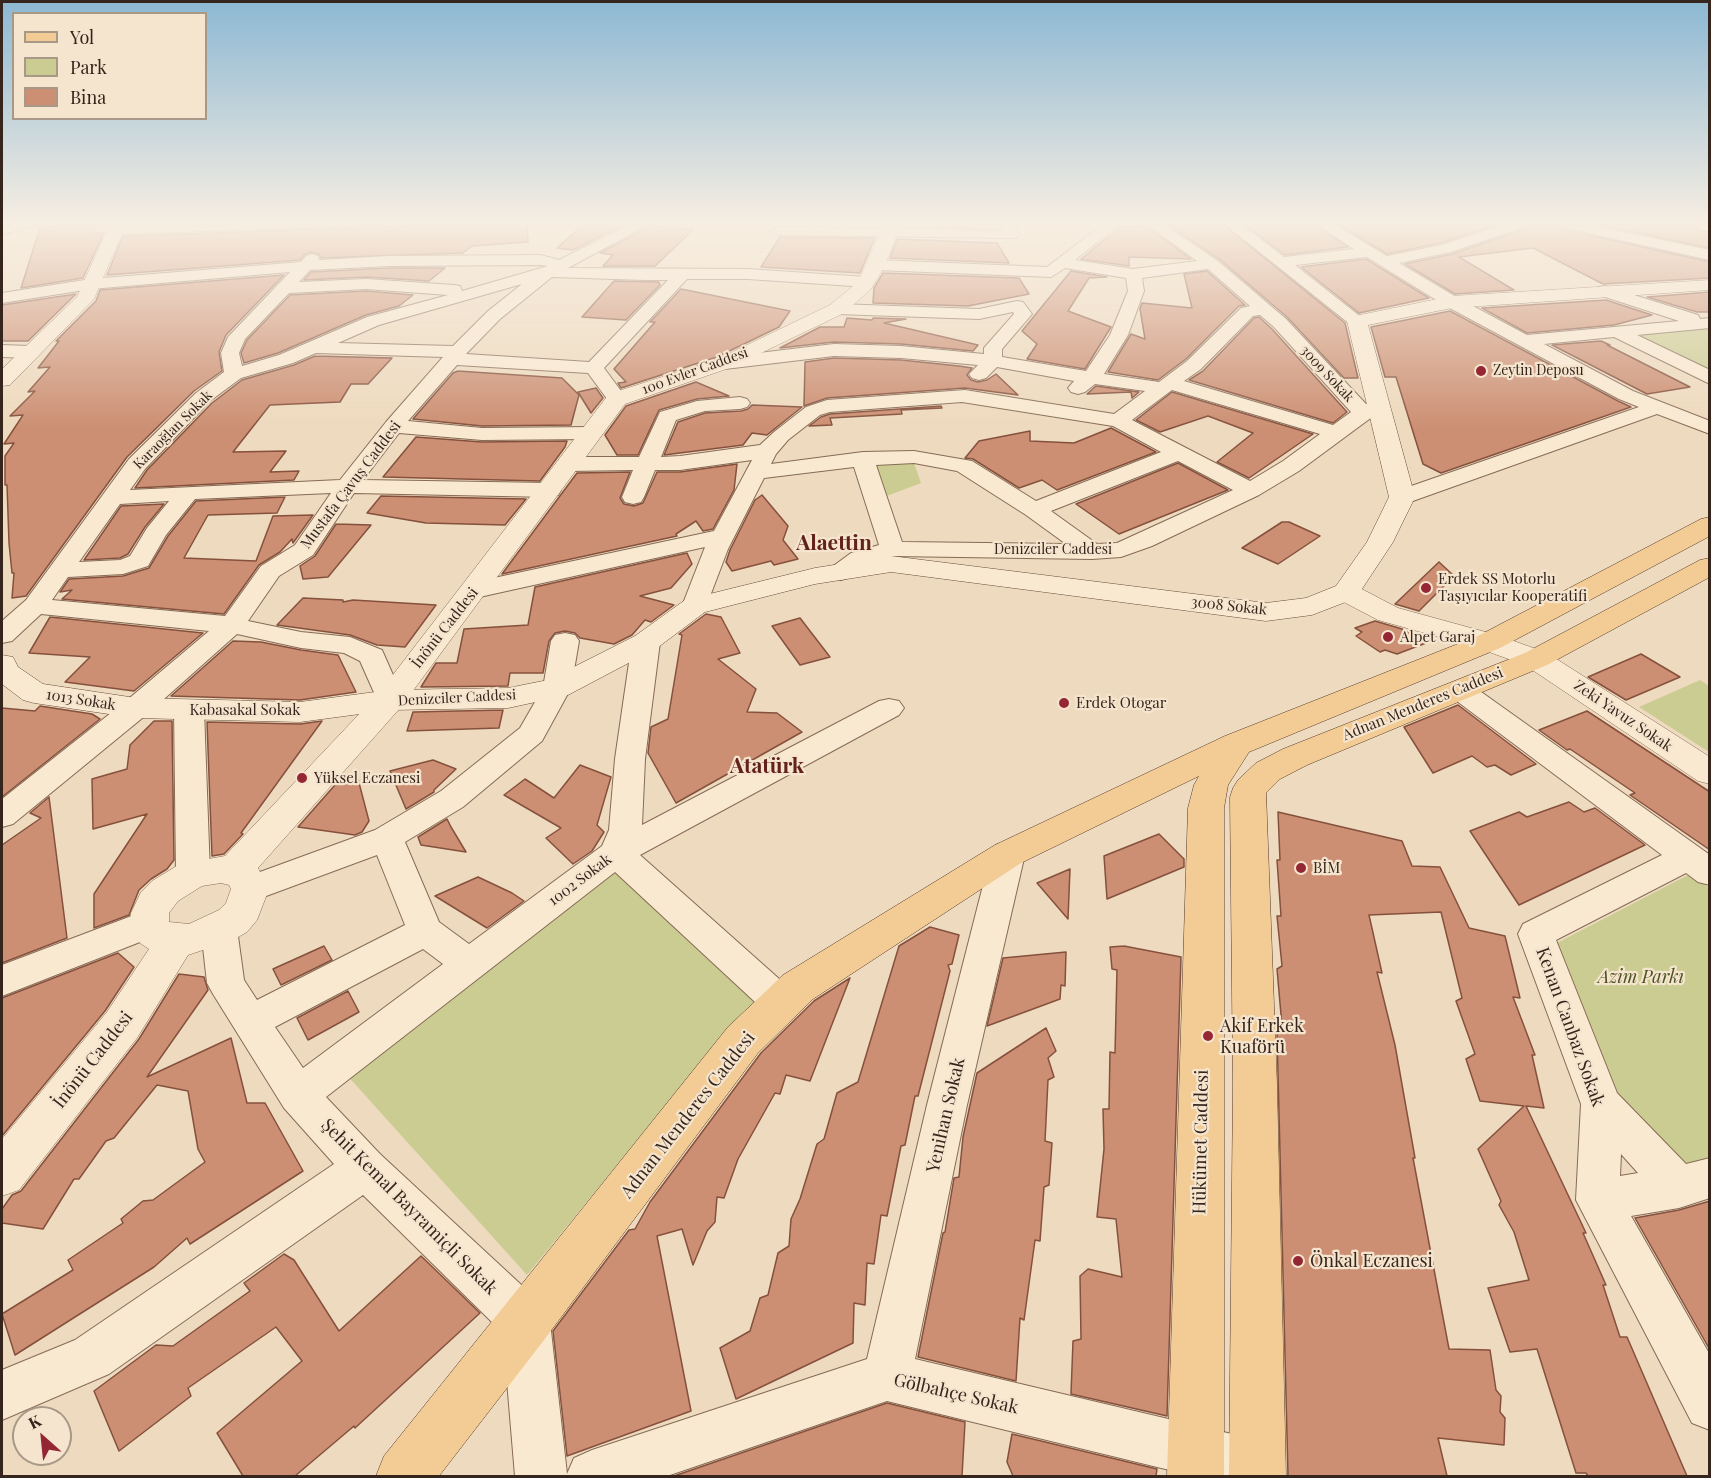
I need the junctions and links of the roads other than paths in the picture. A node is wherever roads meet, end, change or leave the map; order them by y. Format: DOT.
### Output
graph roads {
  1 [pos="47,291"];
  2 [pos="89,291"];
  3 [pos="281,291"];
  4 [pos="465,291"];
  5 [pos="481,291"];
  6 [pos="526,291"];
  7 [pos="666,291"];
  8 [pos="855,291"];
  9 [pos="1032,291"];
  10 [pos="1136,291"];
  11 [pos="1243,291"];
  12 [pos="1319,291"];
  13 [pos="1435,291"];
  14 [pos="1605,291"];
  15 [pos="478,292"];
  16 [pos="2,298"];
  17 [pos="1452,302"];
  18 [pos="1017,306"];
  19 [pos="837,309"];
  20 [pos="1263,309"];
  21 [pos="1357,321"];
  22 [pos="1708,324"];
  23 [pos="1617,332"];
  24 [pos="1527,340"];
  25 [pos="311,348"];
  26 [pos="2,351"];
  27 [pos="29,352"];
  28 [pos="746,353"];
  29 [pos="455,356"];
  30 [pos="780,358"];
  31 [pos="993,361"];
  32 [pos="725,363"];
  33 [pos="594,368"];
  34 [pos="234,374"];
  35 [pos="1092,377"];
  36 [pos="1710,378"];
  37 [pos="2,380"];
  38 [pos="1166,385"];
  39 [pos="965,396"];
  40 [pos="617,399"];
  41 [pos="740,403"];
  42 [pos="1710,404"];
  43 [pos="1655,408"];
  44 [pos="1370,409"];
  45 [pos="1051,410"];
  46 [pos="1680,417"];
  47 [pos="1118,422"];
  48 [pos="393,426"];
  49 [pos="1710,428"];
  50 [pos="592,433"];
  51 [pos="1338,433"];
  52 [pos="767,451"];
  53 [pos="1180,452"];
  54 [pos="863,459"];
  55 [pos="569,464"];
  56 [pos="647,464"];
  57 [pos="756,472"];
  58 [pos="347,486"];
  59 [pos="550,490"];
  60 [pos="1251,490"];
  61 [pos="189,492"];
  62 [pos="633,497"];
  63 [pos="1402,497"];
  64 [pos="111,498"];
  65 [pos="1034,510"];
  66 [pos="1710,525"];
  67 [pos="723,537"];
  68 [pos="892,549"];
  69 [pos="1092,552"];
  70 [pos="1710,566"];
  71 [pos="60,570"];
  72 [pos="841,572"];
  73 [pos="475,590"];
  74 [pos="1346,592"];
  75 [pos="35,606"];
  76 [pos="695,606"];
  77 [pos="232,625"];
  78 [pos="2,635"];
  79 [pos="565,641"];
  80 [pos="646,642"];
  81 [pos="1489,642"];
  82 [pos="1536,659"];
  83 [pos="2,664"];
  84 [pos="557,687"];
  85 [pos="1460,690"];
  86 [pos="390,700"];
  87 [pos="136,708"];
  88 [pos="889,708"];
  89 [pos="189,710"];
  90 [pos="1233,773"];
  91 [pos="1710,773"];
  92 [pos="2,816"];
  93 [pos="387,838"];
  94 [pos="616,853"];
  95 [pos="1008,854"];
  96 [pos="1698,865"];
  97 [pos="193,874"];
  98 [pos="242,880"];
  99 [pos="219,929"];
  100 [pos="425,931"];
  101 [pos="163,932"];
  102 [pos="469,964"];
  103 [pos="2,981"];
  104 [pos="782,1004"];
  105 [pos="251,1021"];
  106 [pos="298,1095"];
  107 [pos="1601,1104"];
  108 [pos="365,1168"];
  109 [pos="2,1174"];
  110 [pos="1694,1182"];
  111 [pos="1598,1200"];
  112 [pos="526,1322"];
  113 [pos="887,1377"];
  114 [pos="2,1395"];
  115 [pos="1710,1405"];
  116 [pos="1196,1463"];
  117 [pos="1257,1471"];
  118 [pos="404,1476"];
  119 [pos="541,1476"];
  120 [pos="592,1476"];
  1 -- 16 [label="street"];
  2 -- 27 [label="main road"];
  3 -- 34 [label="street"];
  4 -- 15 [label="street"];
  5 -- 15 [label="street, Karaoğlan Sokak"];
  6 -- 29 [label="street, Mustafa Çavuş Caddesi"];
  7 -- 33 [label="street"];
  8 -- 19 [label="main road, 100 Evler Caddesi"];
  9 -- 18 [label="street"];
  10 -- 35 [label="street"];
  11 -- 20 [label="street, 3009 Sokak"];
  12 -- 21 [label="street"];
  13 -- 17 [label="street"];
  14 -- 17 [label="main road"];
  14 -- 22 [label="street"];
  15 -- 25 [label="street, Karaoğlan Sokak"];
  17 -- 21 [label="main road"];
  17 -- 24 [label="street"];
  18 -- 19 [label="street"];
  18 -- 31 [label="street"];
  19 -- 28 [label="main road, 100 Evler Caddesi"];
  20 -- 38 [label="street"];
  20 -- 44 [label="street, 3009 Sokak"];
  21 -- 44 [label="main road"];
  22 -- 23 [label="street"];
  23 -- 24 [label="street"];
  23 -- 36 [label="street"];
  24 -- 43 [label="street"];
  25 -- 29 [label="street"];
  25 -- 34 [label="street, Karaoğlan Sokak"];
  26 -- 27 [label="street"];
  27 -- 37 [label="main road"];
  28 -- 30 [label="street"];
  28 -- 32 [label="main road, 100 Evler Caddesi"];
  29 -- 33 [label="street"];
  29 -- 48 [label="street, Mustafa Çavuş Caddesi"];
  30 -- 31 [label="street"];
  30 -- 32 [label="street"];
  31 -- 35 [label="street"];
  31 -- 39 [label="street"];
  32 -- 40 [label="main road, 100 Evler Caddesi"];
  33 -- 40 [label="street"];
  34 -- 64 [label="street, Karaoğlan Sokak"];
  35 -- 38 [label="street"];
  35 -- 45 [label="street"];
  38 -- 47 [label="street"];
  38 -- 51 [label="street"];
  39 -- 45 [label="street"];
  39 -- 52 [label="street"];
  40 -- 50 [label="main road, İnönü Caddesi"];
  41 -- 56 [label="street"];
  42 -- 46 [label="street"];
  43 -- 46 [label="street"];
  43 -- 63 [label="street"];
  44 -- 51 [label="street, Denizciler Caddesi"];
  44 -- 63 [label="main road, 3009 Sokak"];
  45 -- 47 [label="street"];
  46 -- 49 [label="street"];
  47 -- 53 [label="street"];
  48 -- 50 [label="street"];
  48 -- 58 [label="street, Mustafa Çavuş Caddesi"];
  50 -- 55 [label="main road, İnönü Caddesi"];
  51 -- 60 [label="street, Denizciler Caddesi"];
  52 -- 56 [label="street"];
  52 -- 57 [label="street"];
  53 -- 60 [label="street"];
  53 -- 65 [label="street"];
  54 -- 57 [label="street"];
  54 -- 65 [label="street"];
  54 -- 68 [label="street"];
  55 -- 56 [label="street"];
  55 -- 59 [label="main road, İnönü Caddesi"];
  56 -- 62 [label="street"];
  57 -- 67 [label="street"];
  58 -- 59 [label="street"];
  58 -- 61 [label="street"];
  58 -- 77 [label="street, Mustafa Çavuş Caddesi"];
  59 -- 73 [label="main road, İnönü Caddesi"];
  60 -- 69 [label="street, Denizciler Caddesi"];
  61 -- 64 [label="street"];
  61 -- 71 [label="street"];
  63 -- 74 [label="main road"];
  64 -- 71 [label="street, Karaoğlan Sokak"];
  65 -- 69 [label="street"];
  66 -- 81 [label="main road, Adnan Menderes Caddesi"];
  67 -- 73 [label="street"];
  67 -- 76 [label="street"];
  68 -- 69 [label="street, Denizciler Caddesi"];
  68 -- 72 [label="street, Denizciler Caddesi"];
  70 -- 82 [label="main road, Adnan Menderes Caddesi"];
  71 -- 75 [label="street, Karaoğlan Sokak"];
  72 -- 74 [label="main road, 3008 Sokak"];
  72 -- 76 [label="main road, Denizciler Caddesi"];
  73 -- 86 [label="main road, İnönü Caddesi"];
  74 -- 81 [label="main road, Zeki Yavuz Sokak"];
  75 -- 77 [label="street"];
  75 -- 78 [label="street, Karaoğlan Sokak"];
  76 -- 80 [label="main road, Denizciler Caddesi"];
  77 -- 86 [label="street"];
  77 -- 87 [label="street, Mustafa Çavuş Caddesi"];
  79 -- 84 [label="street"];
  80 -- 84 [label="main road, Denizciler Caddesi"];
  80 -- 94 [label="street"];
  81 -- 82 [label="main road, Zeki Yavuz Sokak"];
  81 -- 90 [label="main road, Adnan Menderes Caddesi"];
  82 -- 85 [label="main road, Adnan Menderes Caddesi"];
  82 -- 91 [label="main road, Zeki Yavuz Sokak"];
  83 -- 87 [label="main road, 1013 Sokak"];
  84 -- 86 [label="main road, Denizciler Caddesi"];
  84 -- 93 [label="street"];
  85 -- 90 [label="main road, Adnan Menderes Caddesi"];
  85 -- 96 [label="street"];
  86 -- 89 [label="main road, Kabasakal Sokak"];
  86 -- 98 [label="main road, İnönü Caddesi"];
  87 -- 89 [label="main road, Kabasakal Sokak"];
  87 -- 92 [label="street, Mustafa Çavuş Caddesi"];
  88 -- 94 [label="street, 1002 Sokak"];
  89 -- 97 [label="street"];
  90 -- 95 [label="main road, Adnan Menderes Caddesi"];
  90 -- 116 [label="main road, Hükümet Caddesi"];
  90 -- 117 [label="main road"];
  93 -- 98 [label="street"];
  93 -- 100 [label="street"];
  94 -- 102 [label="street, 1002 Sokak"];
  94 -- 104 [label="street"];
  95 -- 104 [label="main road, Adnan Menderes Caddesi"];
  95 -- 113 [label="street, Yenihan Sokak"];
  96 -- 107 [label="street, Kenan Canbaz Sokak"];
  97 -- 98 [label="main road"];
  97 -- 101 [label="main road"];
  98 -- 99 [label="main road"];
  99 -- 101 [label="main road"];
  99 -- 105 [label="street, Şehit Kemal Bayramiçli Sokak"];
  100 -- 102 [label="street"];
  100 -- 105 [label="street"];
  101 -- 103 [label="street"];
  101 -- 109 [label="main road, İnönü Caddesi"];
  102 -- 106 [label="street, 1002 Sokak"];
  104 -- 112 [label="main road, Adnan Menderes Caddesi"];
  105 -- 106 [label="street, Şehit Kemal Bayramiçli Sokak"];
  106 -- 108 [label="street, Şehit Kemal Bayramiçli Sokak"];
  107 -- 110 [label="street"];
  107 -- 111 [label="street, Kenan Canbaz Sokak"];
  108 -- 112 [label="street, Şehit Kemal Bayramiçli Sokak"];
  108 -- 114 [label="street"];
  110 -- 111 [label="street"];
  111 -- 115 [label="street"];
  112 -- 118 [label="main road, Adnan Menderes Caddesi"];
  112 -- 119 [label="street"];
  113 -- 116 [label="street, Gölbahçe Sokak"];
  113 -- 120 [label="street, Gölbahçe Sokak"];
  116 -- 117 [label="street, Gölbahçe Sokak"];
}
